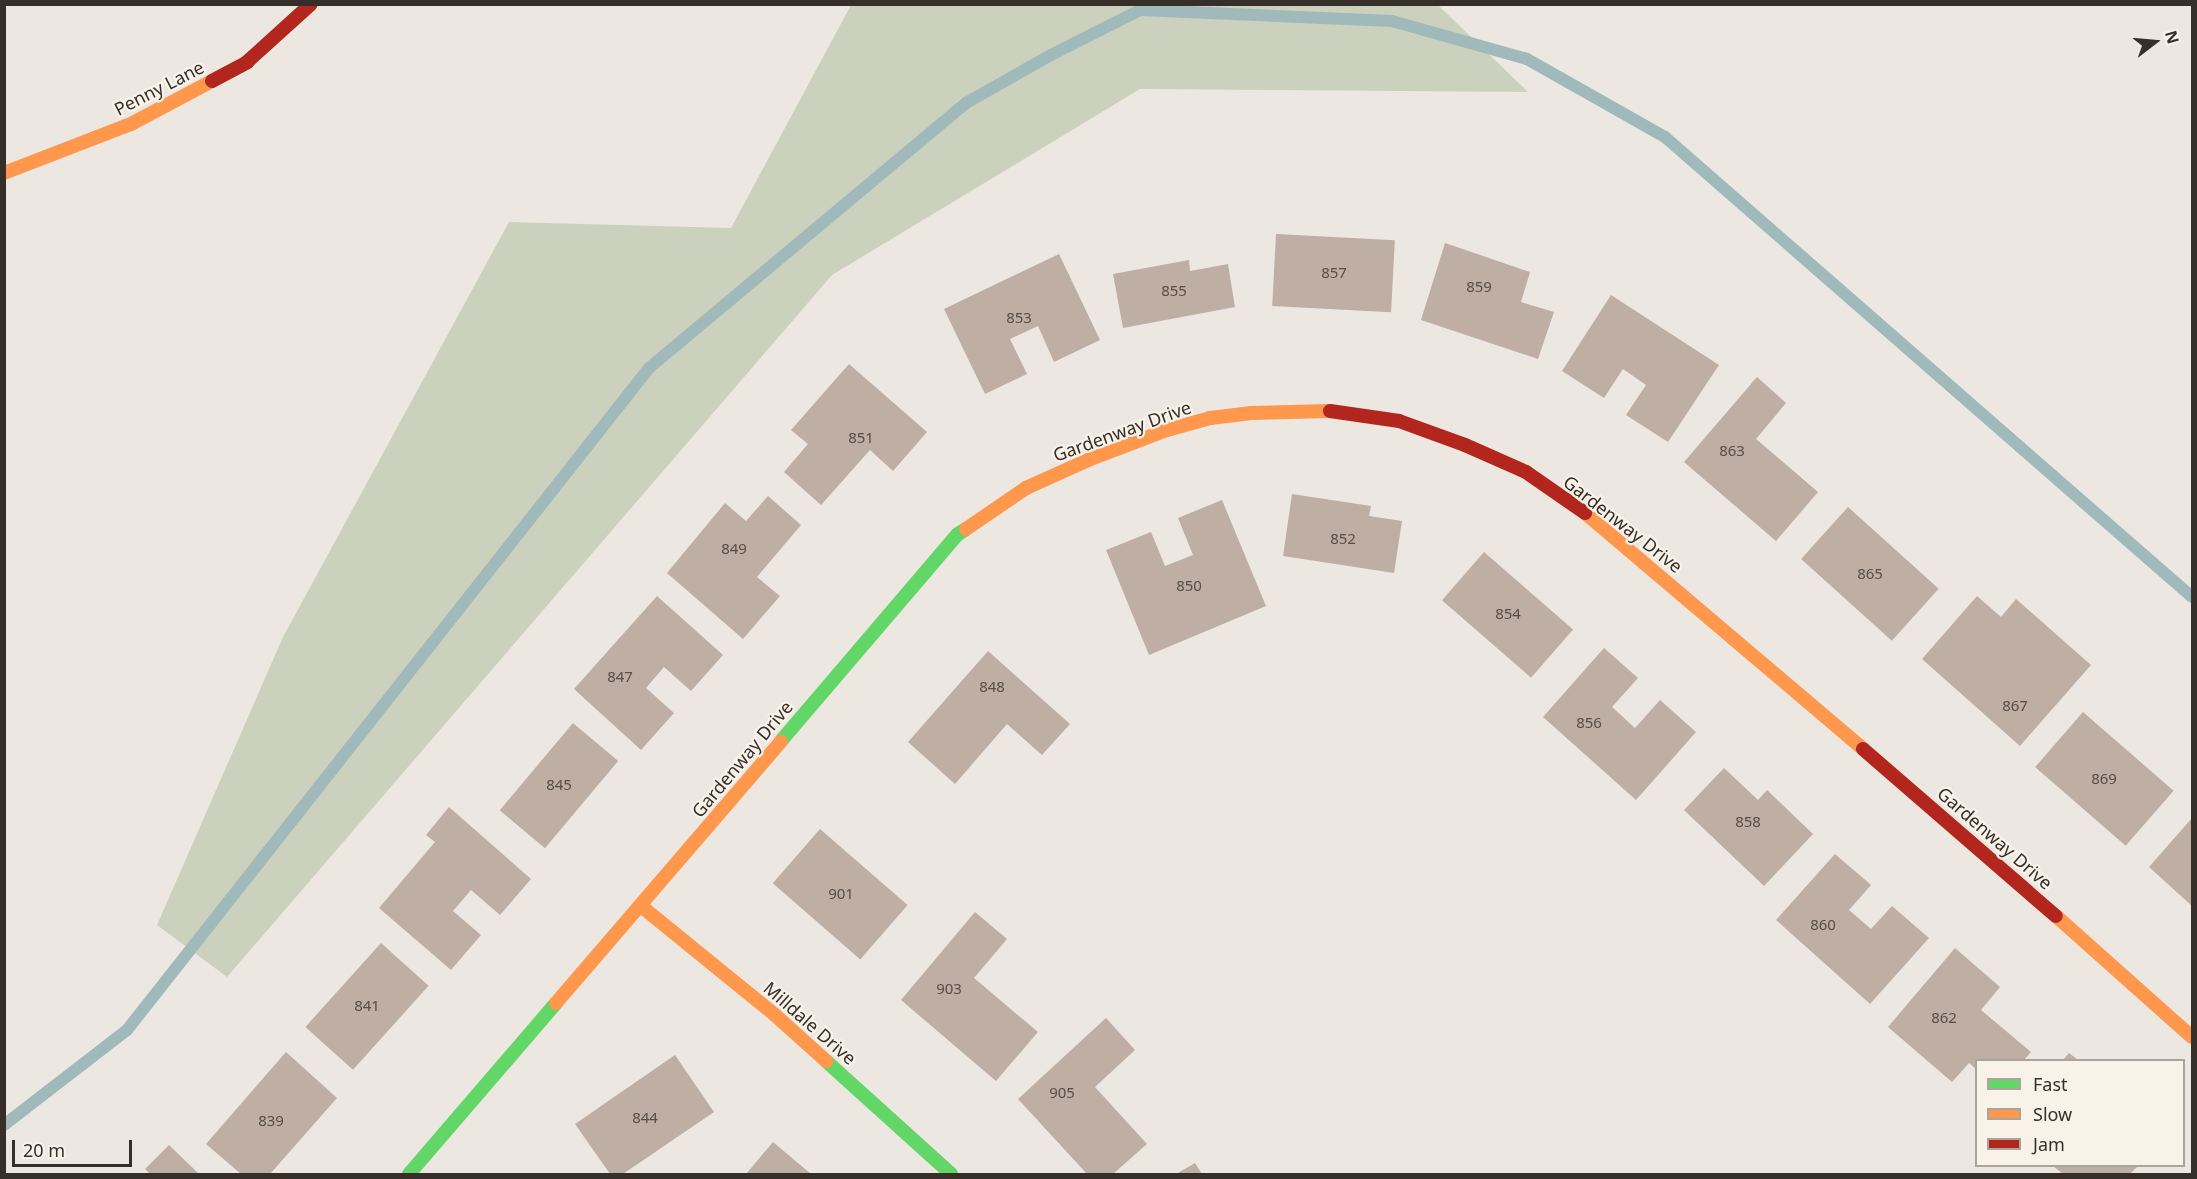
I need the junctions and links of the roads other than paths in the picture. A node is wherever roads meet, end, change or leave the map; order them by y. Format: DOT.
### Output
graph roads {
  1 [pos="311,4"];
  2 [pos="4,173"];
  3 [pos="641,906"];
  4 [pos="2193,1037"];
  5 [pos="409,1174"];
  6 [pos="951,1174"];
  1 -- 2 [label="street, Penny Lane"];
  3 -- 4 [label="street, Gardenway Drive"];
  3 -- 5 [label="street, Gardenway Drive"];
  3 -- 6 [label="street, Milldale Drive"];
}
